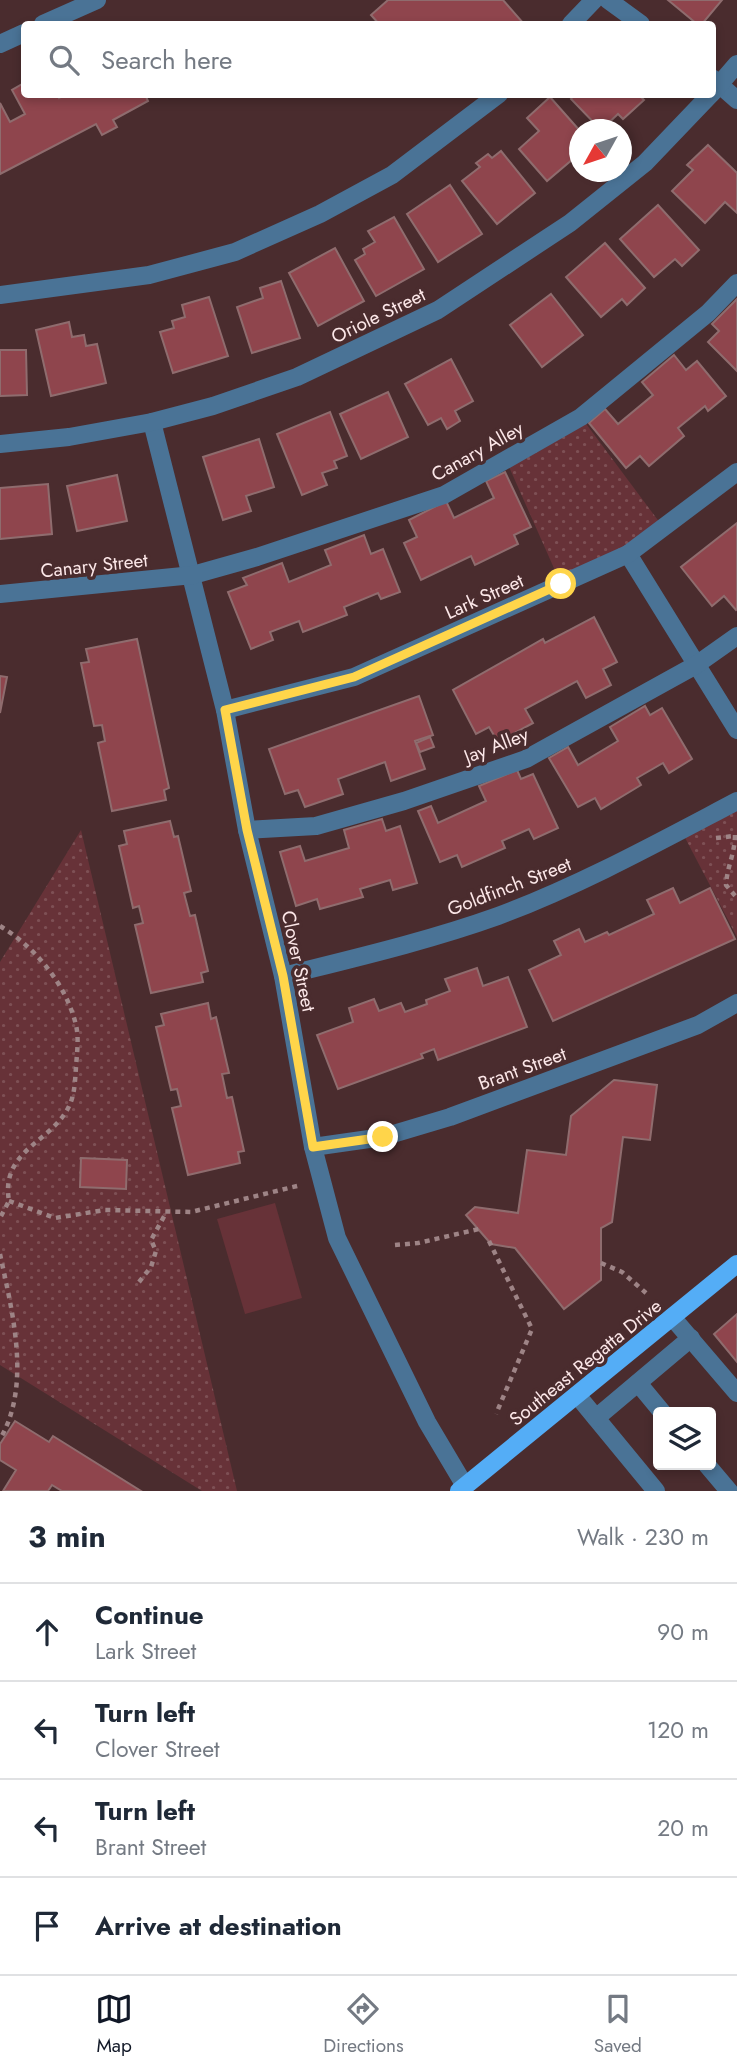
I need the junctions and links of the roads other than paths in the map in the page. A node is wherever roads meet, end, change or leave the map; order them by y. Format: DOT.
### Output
graph roads {
  1 [pos="97,0"];
  2 [pos="594,0"];
  3 [pos="608,0"];
  4 [pos="50,21"];
  5 [pos="574,21"];
  6 [pos="637,21"];
  7 [pos="21,34"];
  8 [pos="0,44"];
  9 [pos="737,64"];
  10 [pos="716,86"];
  11 [pos="716,89"];
  12 [pos="494,98"];
  13 [pos="705,98"];
  14 [pos="737,100"];
  15 [pos="737,283"];
  16 [pos="0,295"];
  17 [pos="152,422"];
  18 [pos="0,444"];
  19 [pos="737,472"];
  20 [pos="628,554"];
  21 [pos="193,575"];
  22 [pos="0,594"];
  23 [pos="737,636"];
  24 [pos="696,665"];
  25 [pos="225,710"];
  26 [pos="737,730"];
  27 [pos="737,801"];
  28 [pos="247,830"];
  29 [pos="283,976"];
  30 [pos="737,1003"];
  31 [pos="313,1147"];
  32 [pos="737,1264"];
  33 [pos="673,1317"];
  34 [pos="691,1338"];
  35 [pos="638,1383"];
  36 [pos="737,1393"];
  37 [pos="577,1395"];
  38 [pos="658,1407"];
  39 [pos="596,1418"];
  40 [pos="711,1470"];
  41 [pos="462,1488"];
  42 [pos="656,1491"];
  43 [pos="729,1491"];
  1 -- 4 [label="street"];
  2 -- 5 [label="street"];
  3 -- 6 [label="street"];
  7 -- 8 [label="street"];
  9 -- 10 [label="street, Oriole Street"];
  11 -- 14 [label="street"];
  12 -- 16 [label="street"];
  13 -- 17 [label="street, Oriole Street"];
  15 -- 21 [label="street, Canary Alley"];
  17 -- 18 [label="street, Oriole Street"];
  17 -- 21 [label="street, Clover Street"];
  19 -- 20 [label="street, Lark Street"];
  20 -- 24 [label="street"];
  20 -- 25 [label="street, Lark Street"];
  21 -- 22 [label="street, Canary Street"];
  21 -- 25 [label="street, Clover Street"];
  23 -- 24 [label="street, Jay Alley"];
  24 -- 26 [label="street"];
  24 -- 28 [label="street, Jay Alley"];
  25 -- 28 [label="street, Clover Street"];
  27 -- 29 [label="street, Goldfinch Street"];
  28 -- 29 [label="street, Clover Street"];
  29 -- 31 [label="street, Clover Street"];
  30 -- 31 [label="street, Brant Street"];
  31 -- 41 [label="street, Clover Street"];
  32 -- 33 [label="main road, Southeast Regatta Drive"];
  33 -- 34 [label="street"];
  33 -- 37 [label="main road, Southeast Regatta Drive"];
  34 -- 35 [label="street"];
  34 -- 36 [label="street"];
  35 -- 38 [label="street"];
  35 -- 39 [label="street"];
  37 -- 39 [label="street"];
  37 -- 41 [label="main road, Southeast Regatta Drive"];
  39 -- 42 [label="street"];
  40 -- 43 [label="street"];
}
